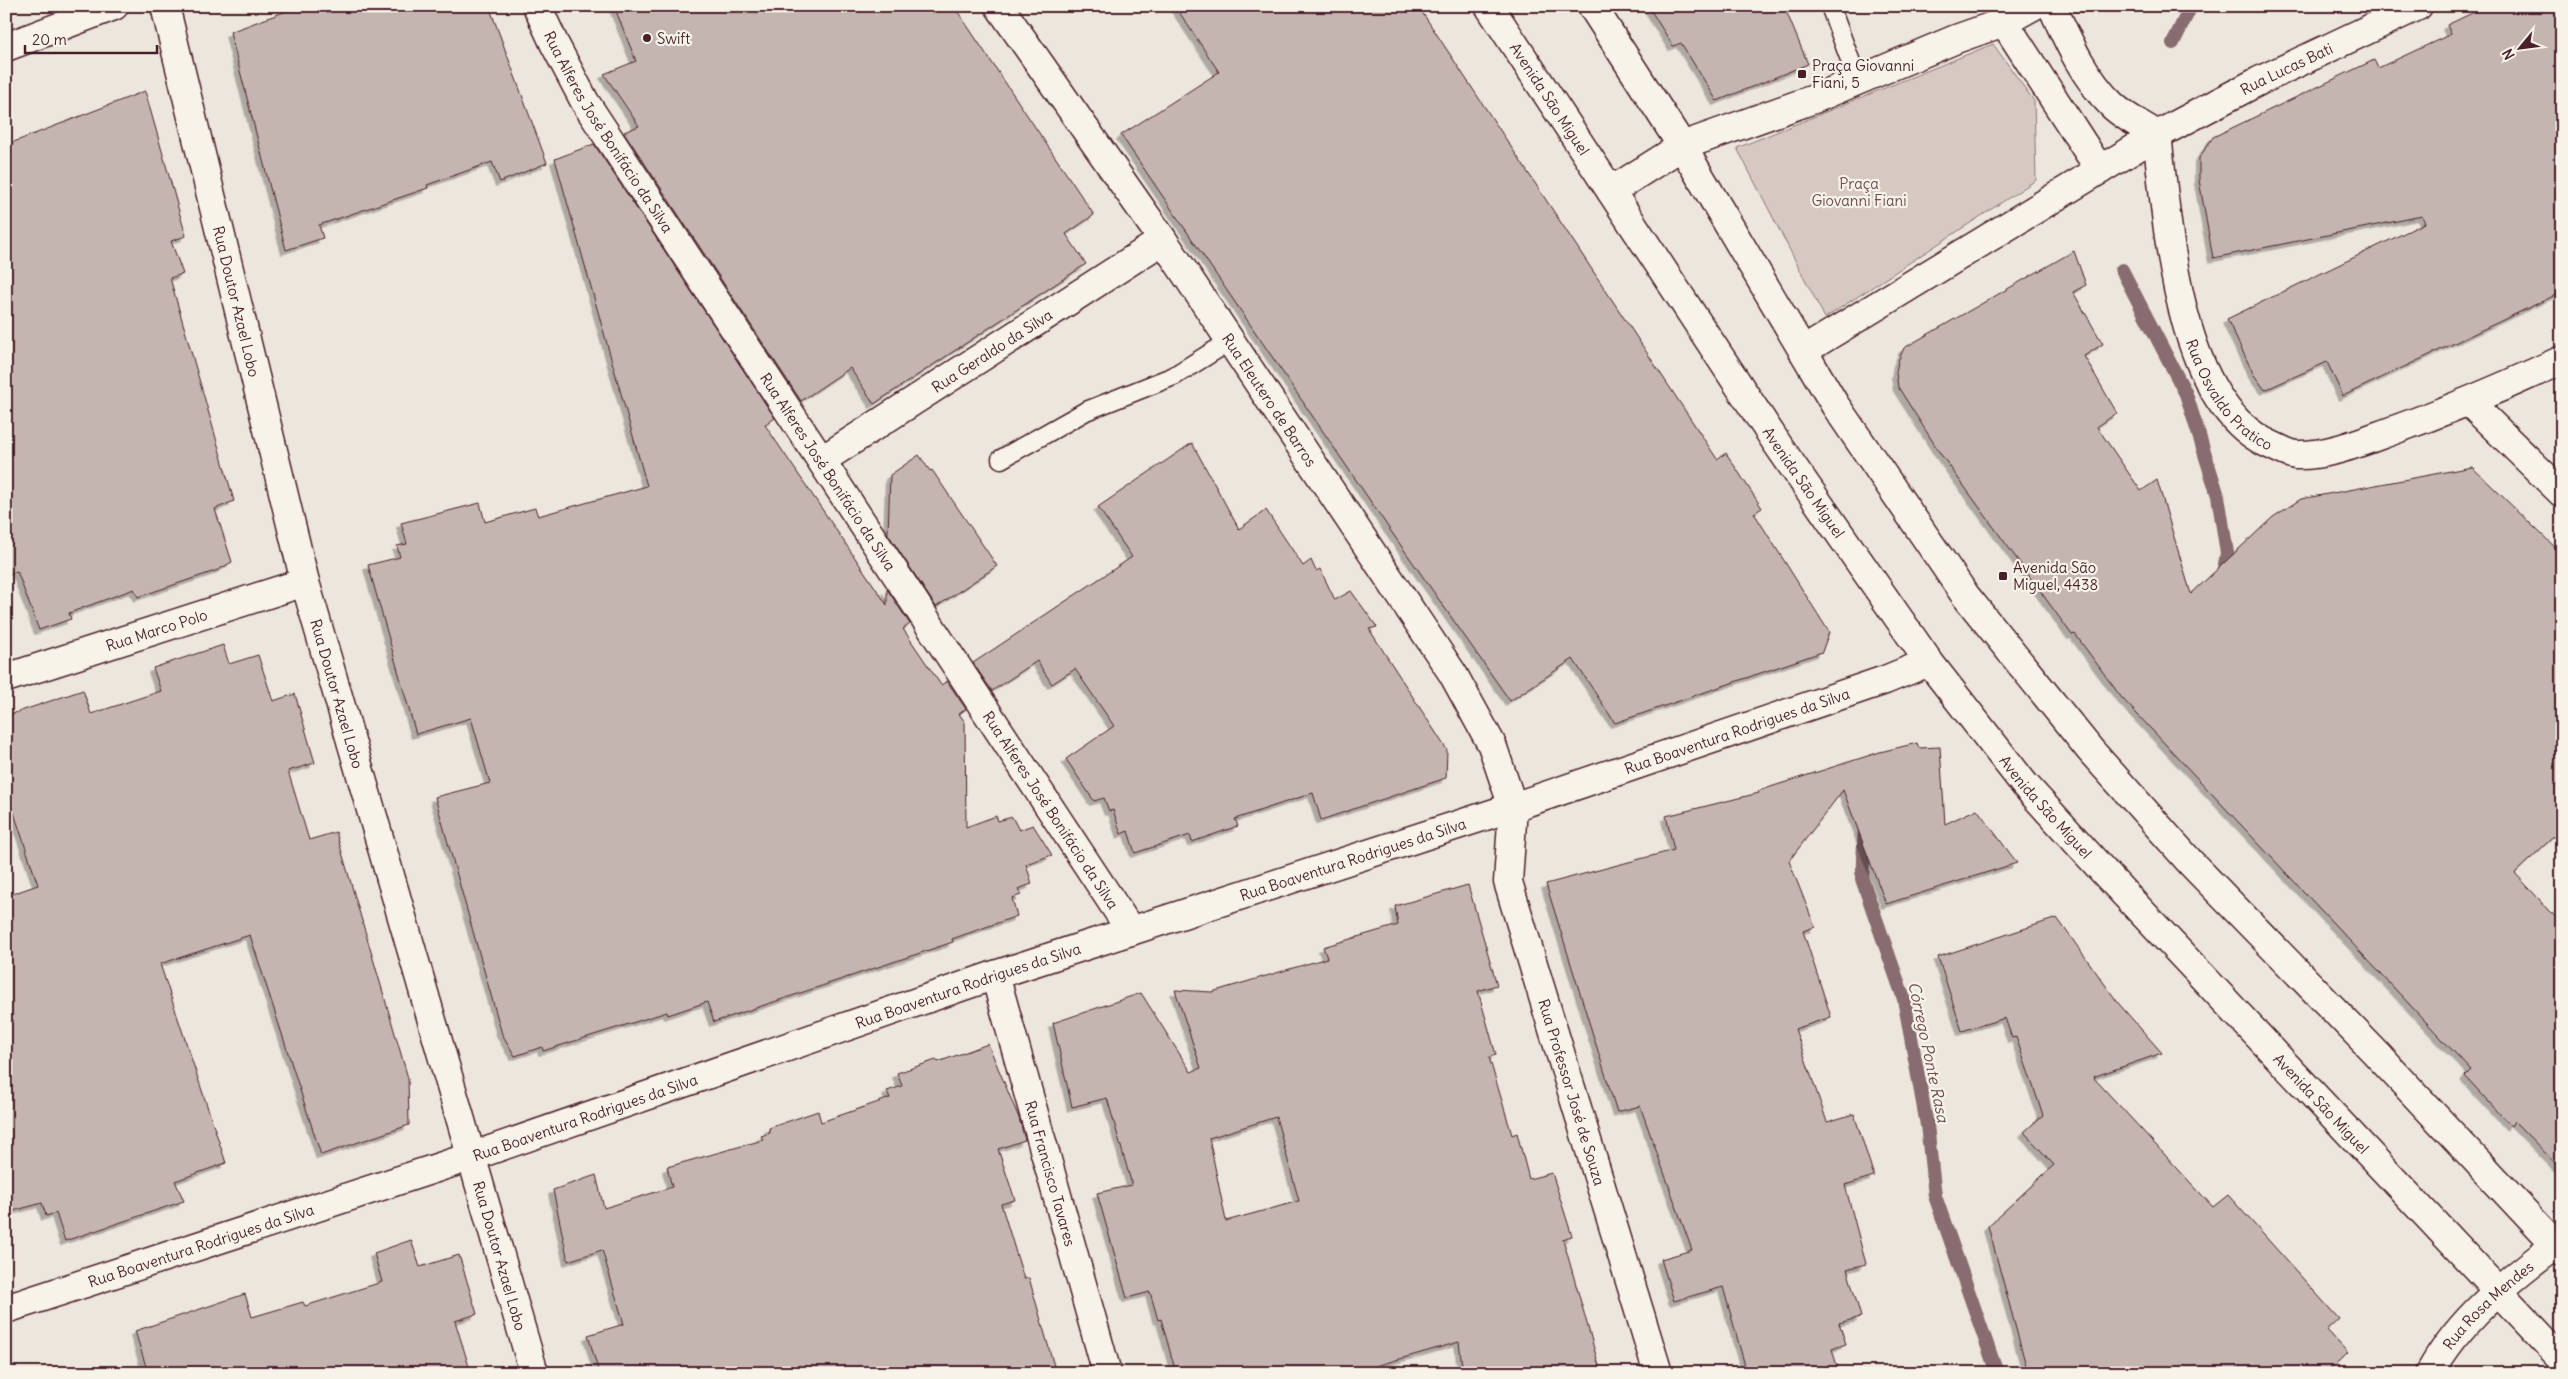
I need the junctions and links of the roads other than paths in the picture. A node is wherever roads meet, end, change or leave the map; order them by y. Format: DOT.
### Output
graph roads {
  1 [pos="114,6"];
  2 [pos="165,6"];
  3 [pos="537,6"];
  4 [pos="999,6"];
  5 [pos="1489,6"];
  6 [pos="1592,6"];
  7 [pos="1830,6"];
  8 [pos="2033,6"];
  9 [pos="2052,6"];
  10 [pos="2418,6"];
  11 [pos="2004,22"];
  12 [pos="6,47"];
  13 [pos="1858,81"];
  14 [pos="2156,135"];
  15 [pos="1682,146"];
  16 [pos="2100,170"];
  17 [pos="1611,191"];
  18 [pos="1163,240"];
  19 [pos="1230,341"];
  20 [pos="1803,351"];
  21 [pos="2562,360"];
  22 [pos="2470,402"];
  23 [pos="1001,459"];
  24 [pos="822,460"];
  25 [pos="2562,493"];
  26 [pos="304,582"];
  27 [pos="1929,662"];
  28 [pos="6,678"];
  29 [pos="1513,807"];
  30 [pos="1131,931"];
  31 [pos="996,975"];
  32 [pos="473,1156"];
  33 [pos="2560,1246"];
  34 [pos="2496,1290"];
  35 [pos="6,1309"];
  36 [pos="2562,1359"];
  37 [pos="534,1373"];
  38 [pos="1107,1373"];
  39 [pos="1658,1373"];
  40 [pos="2430,1373"];
  1 -- 12 [label="street"];
  2 -- 26 [label="street, Rua Doutor Azael Lobo"];
  3 -- 24 [label="street, Rua Alferes José Bonifácio da Silva"];
  4 -- 18 [label="street, Rua Eleutero de Barros"];
  5 -- 17 [label="street, Avenida São Miguel"];
  6 -- 15 [label="street"];
  7 -- 13 [label="lane"];
  8 -- 11 [label="street"];
  9 -- 14 [label="street"];
  10 -- 14 [label="street, Rua Lucas Bati"];
  11 -- 13 [label="street"];
  11 -- 16 [label="street"];
  13 -- 15 [label="street"];
  14 -- 16 [label="street"];
  14 -- 22 [label="street, Rua Osvaldo Pratico"];
  15 -- 17 [label="street"];
  15 -- 20 [label="street"];
  16 -- 20 [label="street"];
  17 -- 27 [label="street, Avenida São Miguel"];
  18 -- 19 [label="street, Rua Eleutero de Barros"];
  18 -- 24 [label="street, Rua Geraldo da Silva"];
  19 -- 23 [label="lane"];
  19 -- 29 [label="street, Rua Eleutero de Barros"];
  20 -- 33 [label="street"];
  21 -- 22 [label="street, Rua Osvaldo Pratico"];
  22 -- 25 [label="street"];
  24 -- 30 [label="street, Rua Alferes José Bonifácio da Silva"];
  26 -- 28 [label="street, Rua Marco Polo"];
  26 -- 32 [label="street, Rua Doutor Azael Lobo"];
  27 -- 29 [label="street, Rua Boaventura Rodrigues da Silva"];
  27 -- 34 [label="street, Avenida São Miguel"];
  29 -- 30 [label="street, Rua Boaventura Rodrigues da Silva"];
  29 -- 39 [label="street, Rua Professor José de Souza"];
  30 -- 31 [label="street, Rua Boaventura Rodrigues da Silva"];
  31 -- 32 [label="street, Rua Boaventura Rodrigues da Silva"];
  31 -- 38 [label="street, Rua Francisco Tavares"];
  32 -- 35 [label="street, Rua Boaventura Rodrigues da Silva"];
  32 -- 37 [label="street, Rua Doutor Azael Lobo"];
  33 -- 34 [label="street, Rua Rosa Mendes"];
  34 -- 36 [label="street, Avenida São Miguel"];
  34 -- 40 [label="street, Rua Rosa Mendes"];
}
